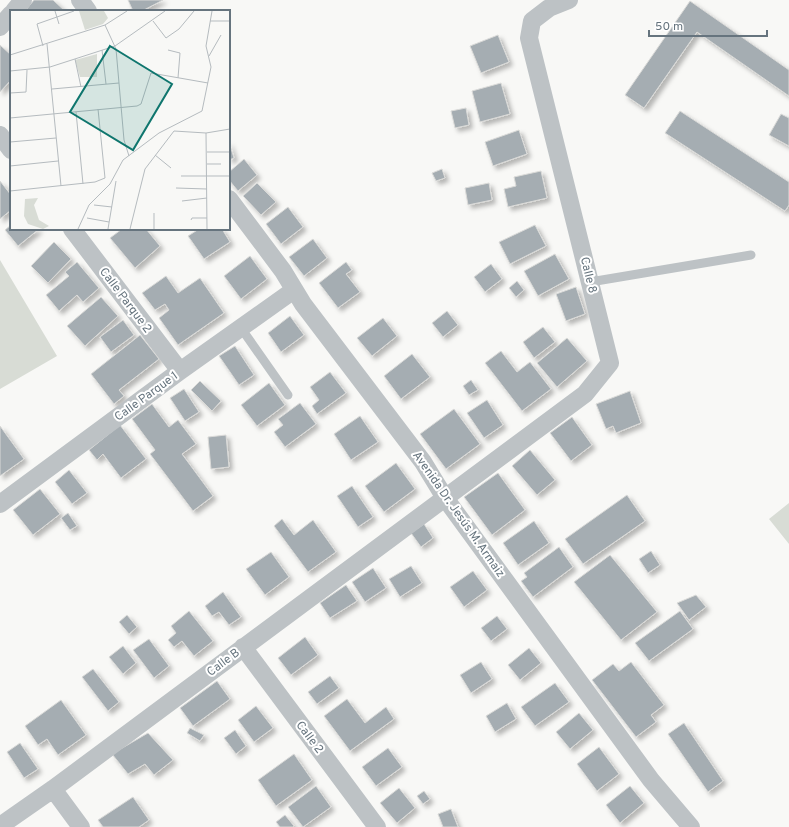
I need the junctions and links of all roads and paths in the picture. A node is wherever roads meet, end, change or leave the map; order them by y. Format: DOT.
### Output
graph roads {
  1 [pos="23,0"];
  2 [pos="80,0"];
  3 [pos="569,0"];
  4 [pos="15,10"];
  5 [pos="87,10"];
  6 [pos="10,15"];
  7 [pos="0,27"];
  8 [pos="0,135"];
  9 [pos="10,149"];
  10 [pos="230,200"];
  11 [pos="73,230"];
  12 [pos="751,254"];
  13 [pos="590,282"];
  14 [pos="294,290"];
  15 [pos="240,328"];
  16 [pos="180,371"];
  17 [pos="288,395"];
  18 [pos="445,498"];
  19 [pos="0,504"];
  20 [pos="243,648"];
  21 [pos="53,789"];
  22 [pos="0,826"];
  23 [pos="81,827"];
  24 [pos="377,827"];
  25 [pos="691,827"];
  1 -- 4 [label="street"];
  2 -- 5 [label="street"];
  3 -- 13 [label="street, Calle 8"];
  6 -- 7 [label="street"];
  8 -- 9 [label="street"];
  10 -- 14 [label="street, Avenida Dr. Jesús M. Armaiz"];
  11 -- 16 [label="street, Calle Parque 2"];
  12 -- 13 [label="lane"];
  13 -- 18 [label="street, Calle 8"];
  14 -- 15 [label="street, Calle Parque 1"];
  14 -- 18 [label="street, Avenida Dr. Jesús M. Armaiz"];
  15 -- 16 [label="street, Calle Parque 1"];
  15 -- 17 [label="lane"];
  16 -- 19 [label="street, Calle Parque 1"];
  18 -- 20 [label="street, Calle B"];
  18 -- 25 [label="street, Avenida Dr. Jesús M. Armaiz"];
  20 -- 21 [label="street, Calle B"];
  20 -- 24 [label="street, Calle 2"];
  21 -- 22 [label="street, Calle B"];
  21 -- 23 [label="street"];
}
